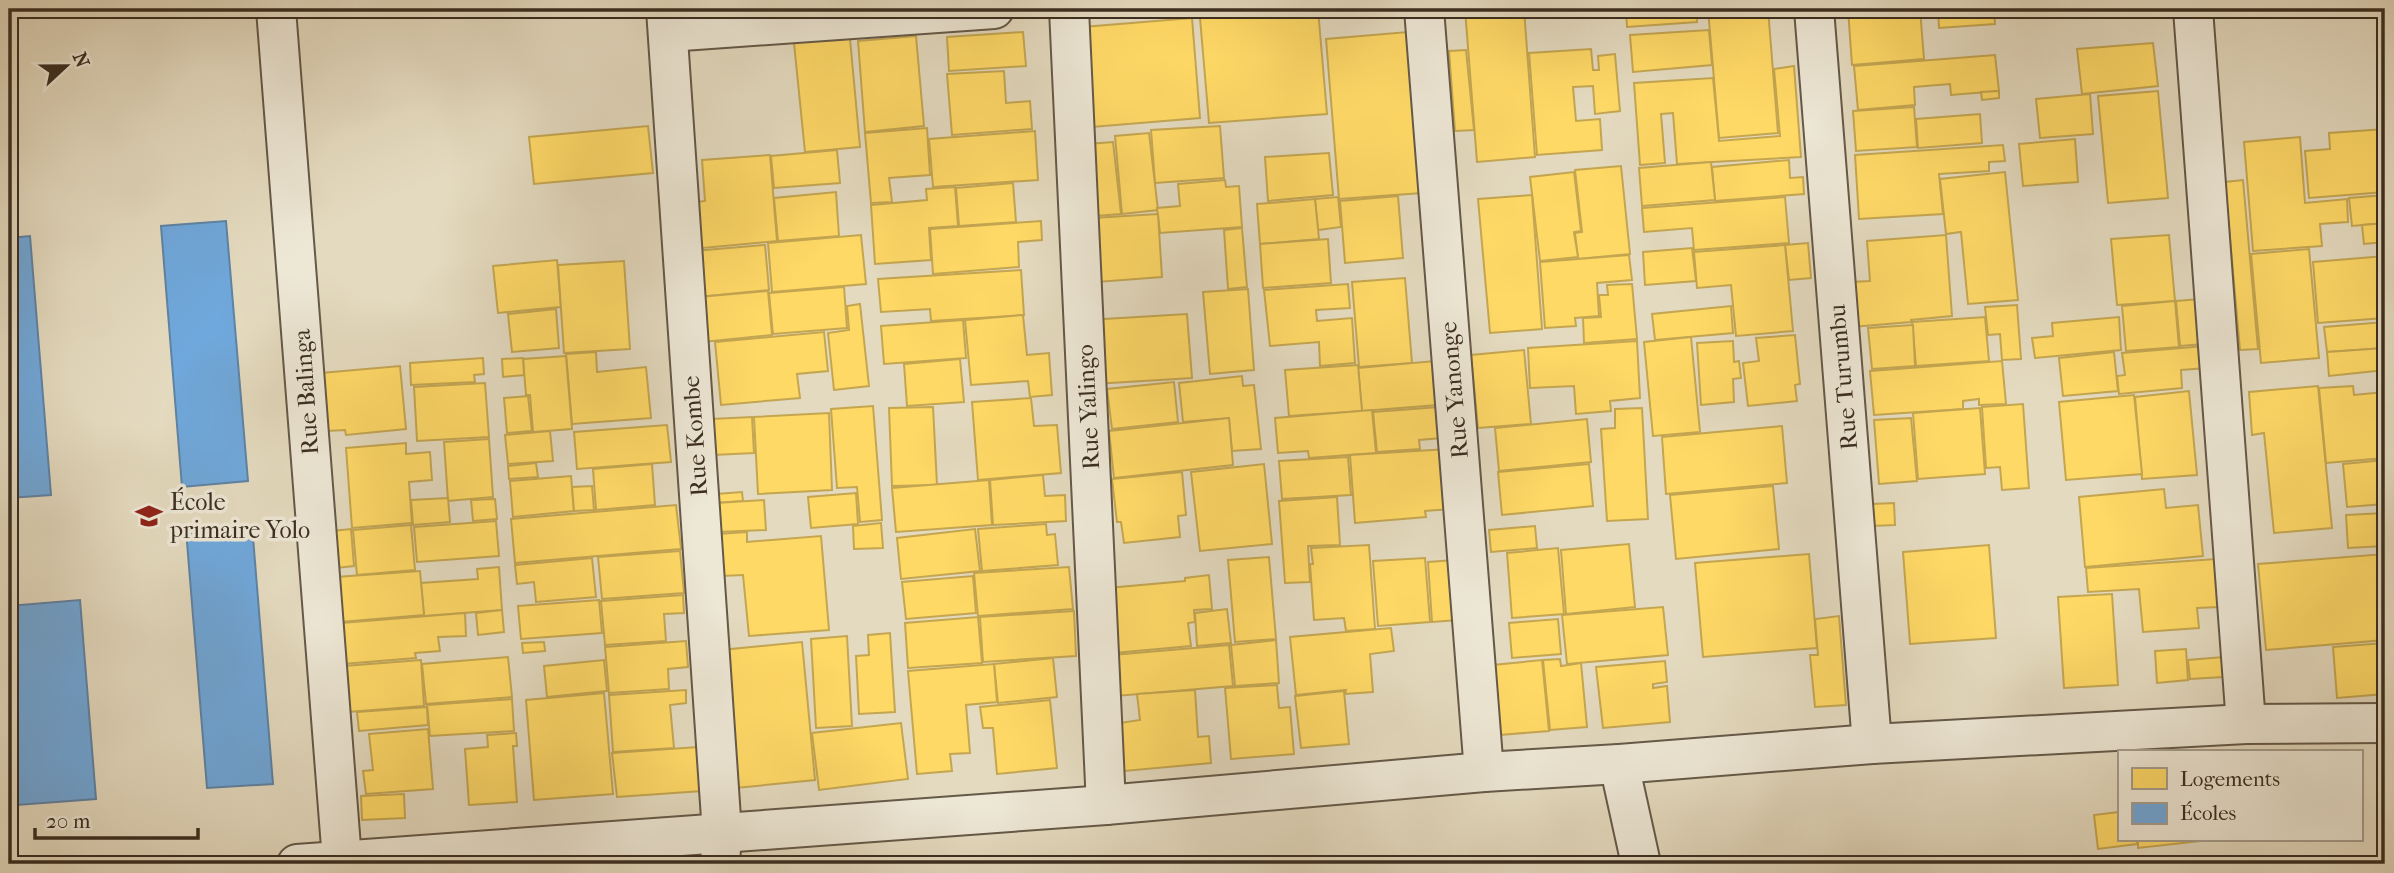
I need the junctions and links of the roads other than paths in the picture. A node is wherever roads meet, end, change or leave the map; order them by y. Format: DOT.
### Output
graph roads {
  1 [pos="276,9"];
  2 [pos="994,9"];
  3 [pos="1069,9"];
  4 [pos="1424,9"];
  5 [pos="1814,9"];
  6 [pos="2193,9"];
  7 [pos="667,20"];
  8 [pos="2385,723"];
  9 [pos="2246,724"];
  10 [pos="1872,744"];
  11 [pos="1619,764"];
  12 [pos="1484,772"];
  13 [pos="1107,805"];
  14 [pos="721,849"];
  15 [pos="342,860"];
  16 [pos="297,864"];
  17 [pos="1641,864"];
  1 -- 15 [label="street, Rue Balinga"];
  2 -- 7 [label="street"];
  3 -- 13 [label="street, Rue Yalingo"];
  4 -- 12 [label="street, Rue Yanonge"];
  5 -- 10 [label="street, Rue Turumbu"];
  6 -- 9 [label="street"];
  7 -- 14 [label="street, Rue Kombe"];
  8 -- 9 [label="street"];
  9 -- 10 [label="street"];
  10 -- 11 [label="street"];
  11 -- 12 [label="street"];
  11 -- 17 [label="street"];
  12 -- 13 [label="street"];
  13 -- 14 [label="street"];
  14 -- 15 [label="street"];
  15 -- 16 [label="street"];
}
